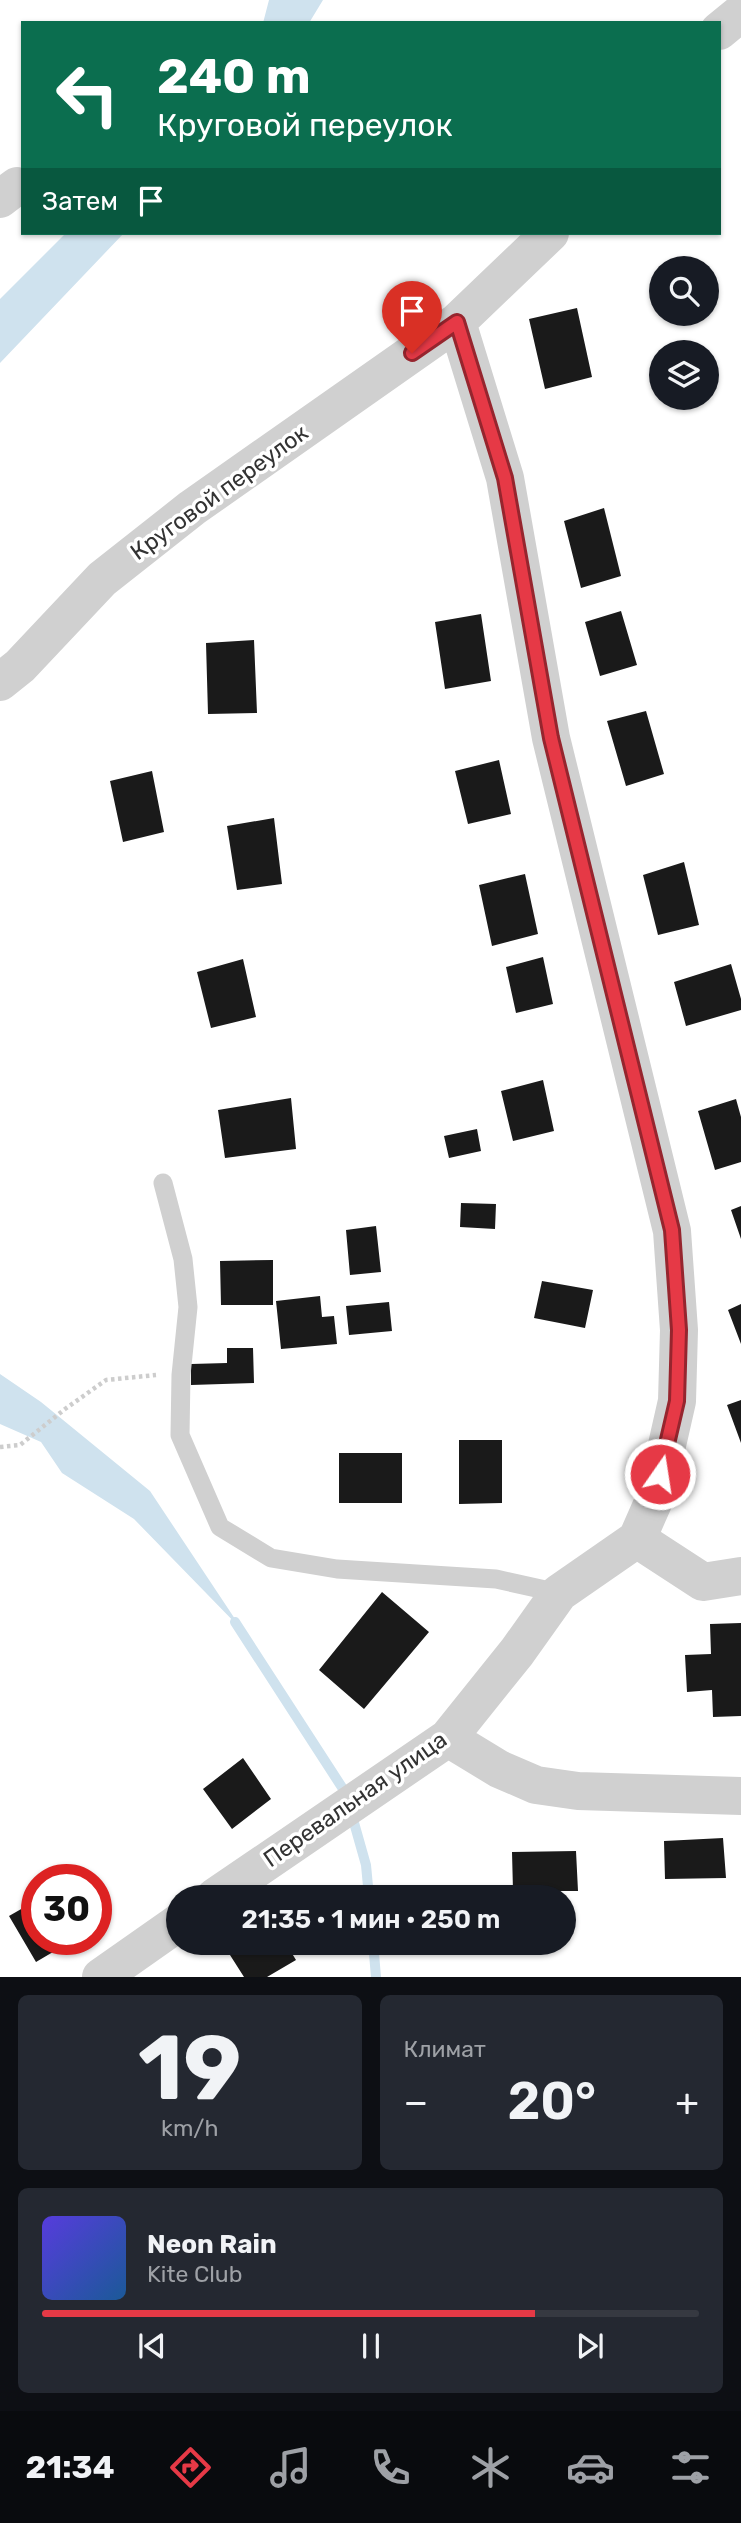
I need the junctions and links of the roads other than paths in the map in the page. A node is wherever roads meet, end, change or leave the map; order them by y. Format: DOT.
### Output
graph roads {
  1 [pos="725,0"];
  2 [pos="741,4"];
  3 [pos="741,13"];
  4 [pos="721,29"];
  5 [pos="548,235"];
  6 [pos="457,322"];
  7 [pos="0,682"];
  8 [pos="163,1183"];
  9 [pos="637,1539"];
  10 [pos="741,1576"];
  11 [pos="559,1593"];
  12 [pos="448,1738"];
  13 [pos="741,1796"];
  14 [pos="232,1885"];
  15 [pos="166,1932"];
  16 [pos="102,1977"];
  1 -- 2 [label="lane"];
  3 -- 4 [label="street"];
  5 -- 6 [label="street"];
  6 -- 7 [label="street, Круговой переулок"];
  6 -- 9 [label="street"];
  8 -- 11 [label="lane"];
  9 -- 10 [label="street"];
  9 -- 11 [label="street, Перевальная улица"];
  11 -- 12 [label="street, Перевальная улица"];
  12 -- 13 [label="street"];
  12 -- 14 [label="street, Перевальная улица"];
  15 -- 16 [label="street"];
}
